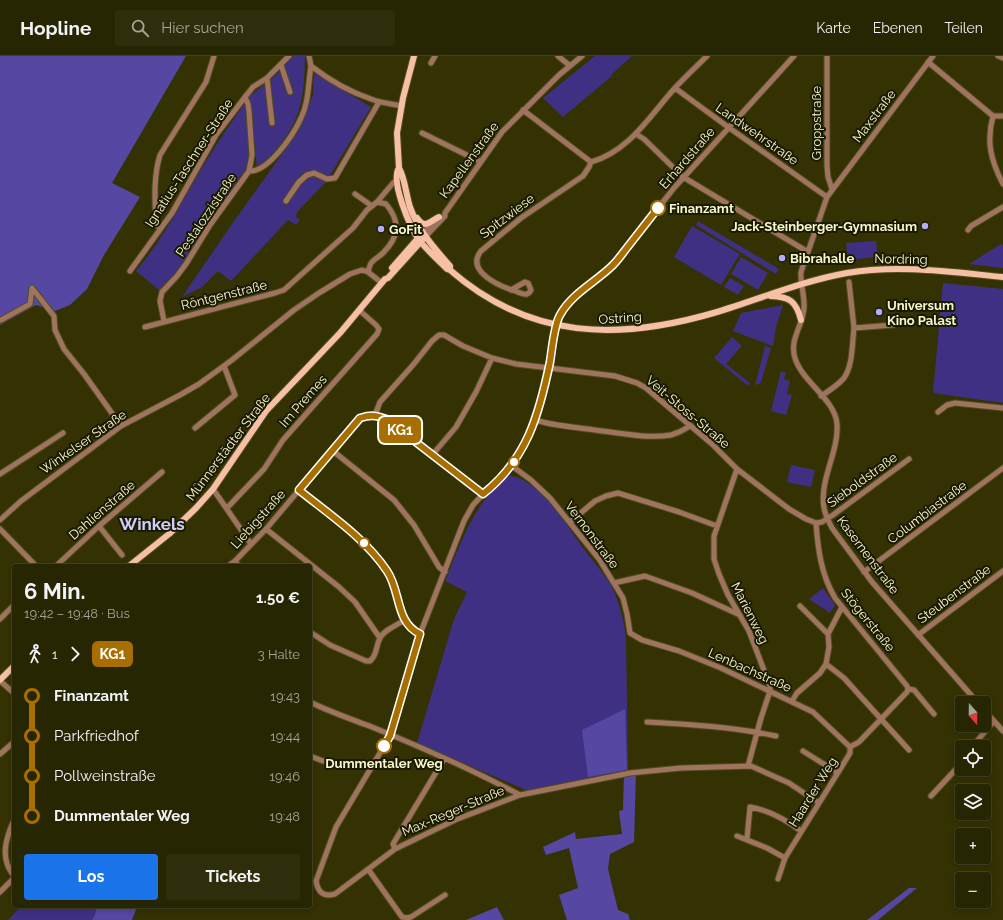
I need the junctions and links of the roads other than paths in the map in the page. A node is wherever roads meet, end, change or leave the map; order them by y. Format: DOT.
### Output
graph roads {
  1 [pos="214,56"];
  2 [pos="289,56"];
  3 [pos="309,56"];
  4 [pos="414,56"];
  5 [pos="436,56"];
  6 [pos="558,56"];
  7 [pos="582,56"];
  8 [pos="707,56"];
  9 [pos="794,56"];
  10 [pos="827,56"];
  11 [pos="932,56"];
  12 [pos="998,56"];
  13 [pos="1003,58"];
  14 [pos="928,62"];
  15 [pos="431,63"];
  16 [pos="281,65"];
  17 [pos="569,65"];
  18 [pos="311,66"];
  19 [pos="267,78"];
  20 [pos="675,88"];
  21 [pos="290,92"];
  22 [pos="245,97"];
  23 [pos="379,102"];
  24 [pos="402,106"];
  25 [pos="522,110"];
  26 [pos="993,116"];
  27 [pos="1003,116"];
  28 [pos="272,123"];
  29 [pos="728,127"];
  30 [pos="422,133"];
  31 [pos="636,134"];
  32 [pos="481,162"];
  33 [pos="591,162"];
  34 [pos="399,168"];
  35 [pos="249,171"];
  36 [pos="683,177"];
  37 [pos="396,181"];
  38 [pos="1003,184"];
  39 [pos="832,189"];
  40 [pos="355,194"];
  41 [pos="828,197"];
  42 [pos="286,202"];
  43 [pos="377,202"];
  44 [pos="409,204"];
  45 [pos="372,206"];
  46 [pos="1003,207"];
  47 [pos="445,213"];
  48 [pos="439,217"];
  49 [pos="160,229"];
  50 [pos="968,230"];
  51 [pos="422,238"];
  52 [pos="808,252"];
  53 [pos="130,271"];
  54 [pos="368,272"];
  55 [pos="1003,277"];
  56 [pos="384,281"];
  57 [pos="850,282"];
  58 [pos="801,284"];
  59 [pos="511,290"];
  60 [pos="765,296"];
  61 [pos="359,310"];
  62 [pos="1,320"];
  63 [pos="801,320"];
  64 [pos="164,321"];
  65 [pos="894,325"];
  66 [pos="557,326"];
  67 [pos="145,327"];
  68 [pos="854,328"];
  69 [pos="492,358"];
  70 [pos="224,366"];
  71 [pos="549,368"];
  72 [pos="821,396"];
  73 [pos="1003,408"];
  74 [pos="938,412"];
  75 [pos="375,416"];
  76 [pos="535,420"];
  77 [pos="121,426"];
  78 [pos="690,426"];
  79 [pos="195,428"];
  80 [pos="63,433"];
  81 [pos="333,451"];
  82 [pos="433,454"];
  83 [pos="909,459"];
  84 [pos="512,466"];
  85 [pos="1003,468"];
  86 [pos="737,470"];
  87 [pos="162,472"];
  88 [pos="0,474"];
  89 [pos="213,489"];
  90 [pos="299,490"];
  91 [pos="483,494"];
  92 [pos="227,508"];
  93 [pos="827,518"];
  94 [pos="0,520"];
  95 [pos="570,522"];
  96 [pos="816,523"];
  97 [pos="99,526"];
  98 [pos="717,526"];
  99 [pos="266,528"];
  100 [pos="0,529"];
  101 [pos="251,544"];
  102 [pos="122,555"];
  103 [pos="235,561"];
  104 [pos="34,564"];
  105 [pos="58,564"];
  106 [pos="131,564"];
  107 [pos="231,564"];
  108 [pos="237,564"];
  109 [pos="311,564"];
  110 [pos="312,565"];
  111 [pos="1003,571"];
  112 [pos="445,572"];
  113 [pos="864,572"];
  114 [pos="614,583"];
  115 [pos="800,606"];
  116 [pos="12,607"];
  117 [pos="842,607"];
  118 [pos="740,615"];
  119 [pos="0,619"];
  120 [pos="405,620"];
  121 [pos="312,633"];
  122 [pos="630,633"];
  123 [pos="420,634"];
  124 [pos="828,634"];
  125 [pos="918,635"];
  126 [pos="380,638"];
  127 [pos="826,664"];
  128 [pos="12,668"];
  129 [pos="0,680"];
  130 [pos="908,689"];
  131 [pos="12,690"];
  132 [pos="770,691"];
  133 [pos="972,696"];
  134 [pos="792,701"];
  135 [pos="312,703"];
  136 [pos="934,714"];
  137 [pos="881,718"];
  138 [pos="991,718"];
  139 [pos="994,721"];
  140 [pos="647,722"];
  141 [pos="1003,731"];
  142 [pos="758,732"];
  143 [pos="390,736"];
  144 [pos="776,736"];
  145 [pos="978,740"];
  146 [pos="12,744"];
  147 [pos="850,747"];
  148 [pos="910,750"];
  149 [pos="803,751"];
  150 [pos="0,754"];
  151 [pos="312,757"];
  152 [pos="444,759"];
  153 [pos="330,761"];
  154 [pos="748,766"];
  155 [pos="955,770"];
  156 [pos="838,773"];
  157 [pos="520,795"];
  158 [pos="931,796"];
  159 [pos="819,803"];
  160 [pos="12,825"];
  161 [pos="801,831"];
  162 [pos="737,836"];
  163 [pos="746,840"];
  164 [pos="395,849"];
  165 [pos="785,858"];
  166 [pos="368,870"];
  167 [pos="12,874"];
  168 [pos="12,879"];
  169 [pos="778,879"];
  170 [pos="0,892"];
  171 [pos="445,895"];
  1 -- 49 [label="street"];
  2 -- 16 [label="street, Ignatius-Taschner-Straße"];
  3 -- 18 [label="street, Pestalozzistraße"];
  4 -- 24 [label="main road, Ostring"];
  5 -- 15 [label="street"];
  6 -- 17 [label="street"];
  7 -- 17 [label="street, Kapellenstraße"];
  8 -- 20 [label="street"];
  9 -- 29 [label="street, Erhardstraße"];
  10 -- 39 [label="street, Groppstraße"];
  11 -- 14 [label="street, Maxstraße"];
  12 -- 13 [label="street"];
  14 -- 26 [label="street"];
  14 -- 39 [label="street, Maxstraße"];
  16 -- 19 [label="street, Ignatius-Taschner-Straße"];
  16 -- 21 [label="street"];
  17 -- 25 [label="street, Kapellenstraße"];
  18 -- 23 [label="street"];
  18 -- 35 [label="street, Pestalozzistraße"];
  19 -- 22 [label="street, Ignatius-Taschner-Straße"];
  19 -- 28 [label="street"];
  20 -- 29 [label="street, Landwehrstraße"];
  20 -- 31 [label="street"];
  22 -- 35 [label="street"];
  22 -- 49 [label="street, Ignatius-Taschner-Straße"];
  23 -- 24 [label="street"];
  23 -- 42 [label="street"];
  24 -- 34 [label="main road, Ostring"];
  25 -- 32 [label="street, Kapellenstraße"];
  25 -- 33 [label="street"];
  26 -- 27 [label="street"];
  26 -- 38 [label="street"];
  29 -- 36 [label="street, Erhardstraße"];
  29 -- 41 [label="street, Landwehrstraße"];
  30 -- 32 [label="street"];
  31 -- 33 [label="street"];
  31 -- 36 [label="street"];
  32 -- 47 [label="street, Kapellenstraße"];
  33 -- 59 [label="street, Spitzwiese"];
  34 -- 37 [label="main road, Ostring"];
  34 -- 44 [label="main road, Ostring"];
  35 -- 64 [label="street, Pestalozzistraße"];
  36 -- 52 [label="street"];
  36 -- 66 [label="street, Erhardstraße"];
  37 -- 43 [label="street, Röntgenstraße"];
  37 -- 51 [label="main road, Ostring"];
  39 -- 41 [label="street, Maxstraße"];
  40 -- 45 [label="street"];
  41 -- 52 [label="street, Maxstraße"];
  43 -- 45 [label="street, Röntgenstraße"];
  43 -- 54 [label="street"];
  44 -- 48 [label="main road"];
  44 -- 51 [label="main road, Ostring"];
  45 -- 64 [label="street, Röntgenstraße"];
  46 -- 50 [label="street"];
  47 -- 48 [label="street, Kapellenstraße"];
  47 -- 51 [label="street, Kapellenstraße"];
  48 -- 51 [label="street, Kapellenstraße"];
  49 -- 53 [label="street, Ignatius-Taschner-Straße"];
  51 -- 56 [label="main road, Münnerstädter Straße"];
  51 -- 66 [label="main road, Ostring"];
  52 -- 58 [label="street, Kasernenstraße"];
  54 -- 56 [label="street"];
  54 -- 70 [label="street, Winkelser Straße"];
  55 -- 58 [label="main road, Nordring"];
  56 -- 61 [label="main road, Münnerstädter Straße"];
  57 -- 68 [label="street"];
  58 -- 60 [label="main road, Ostring"];
  58 -- 63 [label="street, Kasernenstraße"];
  60 -- 63 [label="main road"];
  60 -- 66 [label="main road, Ostring"];
  61 -- 89 [label="main road, Münnerstädter Straße"];
  61 -- 92 [label="street, Im Premes"];
  62 -- 77 [label="street"];
  63 -- 72 [label="street, Kasernenstraße"];
  64 -- 67 [label="street, Röntgenstraße"];
  65 -- 68 [label="street"];
  66 -- 71 [label="street, Erhardstraße"];
  68 -- 72 [label="street"];
  69 -- 71 [label="street, Veit-Stoss-Straße"];
  69 -- 75 [label="street, Veit-Stoss-Straße"];
  69 -- 82 [label="street"];
  70 -- 77 [label="street, Winkelser Straße"];
  70 -- 79 [label="street"];
  71 -- 76 [label="street, Erhardstraße"];
  71 -- 78 [label="street, Veit-Stoss-Straße"];
  72 -- 93 [label="street, Kasernenstraße"];
  73 -- 74 [label="street"];
  75 -- 81 [label="street, Liebigstraße"];
  75 -- 82 [label="street"];
  76 -- 78 [label="street"];
  76 -- 84 [label="street, Erhardstraße"];
  77 -- 94 [label="street, Winkelser Straße"];
  78 -- 86 [label="street, Veit-Stoss-Straße"];
  80 -- 88 [label="street"];
  81 -- 90 [label="street, Liebigstraße"];
  81 -- 112 [label="street"];
  82 -- 91 [label="street"];
  83 -- 93 [label="street, Sieboldstraße"];
  84 -- 91 [label="street, Erhardstraße"];
  84 -- 95 [label="street, Vernonstraße"];
  85 -- 113 [label="street, Columbiastraße"];
  86 -- 96 [label="street"];
  86 -- 98 [label="street, Marienweg"];
  87 -- 97 [label="street, Dahlienstraße"];
  89 -- 92 [label="street"];
  89 -- 106 [label="main road, Münnerstädter Straße"];
  90 -- 99 [label="street, Liebigstraße"];
  90 -- 120 [label="street"];
  91 -- 112 [label="street"];
  92 -- 101 [label="street"];
  93 -- 96 [label="street"];
  93 -- 113 [label="street, Kasernenstraße"];
  95 -- 98 [label="street"];
  95 -- 114 [label="street, Vernonstraße"];
  96 -- 117 [label="street, Stögerstraße"];
  97 -- 102 [label="street"];
  97 -- 105 [label="street, Dahlienstraße"];
  98 -- 118 [label="street, Marienweg"];
  99 -- 101 [label="street, Liebigstraße"];
  99 -- 109 [label="street"];
  100 -- 104 [label="street"];
  101 -- 103 [label="street, Liebigstraße"];
  103 -- 107 [label="street, Liebigstraße"];
  103 -- 108 [label="street"];
  110 -- 126 [label="street"];
  111 -- 125 [label="street, Steubenstraße"];
  112 -- 123 [label="street"];
  113 -- 125 [label="street, Kasernenstraße"];
  114 -- 118 [label="street"];
  114 -- 122 [label="street, Vernonstraße"];
  115 -- 124 [label="street"];
  116 -- 119 [label="street"];
  117 -- 124 [label="street"];
  117 -- 130 [label="street, Stögerstraße"];
  118 -- 132 [label="street, Marienweg"];
  120 -- 123 [label="street"];
  120 -- 126 [label="street"];
  121 -- 126 [label="street"];
  122 -- 132 [label="street, Lenbachstraße"];
  123 -- 143 [label="street"];
  124 -- 127 [label="street"];
  125 -- 133 [label="street, Kasernenstraße"];
  127 -- 134 [label="street"];
  127 -- 137 [label="street"];
  128 -- 129 [label="main road"];
  129 -- 131 [label="street"];
  130 -- 136 [label="street, Stögerstraße"];
  130 -- 137 [label="street, Haarder Weg"];
  132 -- 134 [label="street, Lenbachstraße"];
  132 -- 142 [label="street"];
  134 -- 147 [label="street, Lenbachstraße"];
  135 -- 143 [label="street"];
  137 -- 147 [label="street, Haarder Weg"];
  137 -- 148 [label="street"];
  138 -- 139 [label="street"];
  139 -- 141 [label="street"];
  139 -- 145 [label="street"];
  140 -- 142 [label="street"];
  142 -- 144 [label="street"];
  142 -- 154 [label="street"];
  143 -- 152 [label="street"];
  143 -- 166 [label="street, Max-Reger-Straße"];
  146 -- 150 [label="street"];
  147 -- 156 [label="street, Haarder Weg"];
  149 -- 156 [label="street"];
  151 -- 153 [label="street"];
  152 -- 157 [label="street"];
  152 -- 164 [label="street"];
  154 -- 157 [label="street, Max-Reger-Straße"];
  154 -- 159 [label="street"];
  155 -- 158 [label="street"];
  156 -- 159 [label="street, Haarder Weg"];
  157 -- 164 [label="street, Max-Reger-Straße"];
  159 -- 161 [label="street, Haarder Weg"];
  160 -- 167 [label="street"];
  161 -- 163 [label="street"];
  161 -- 165 [label="street, Haarder Weg"];
  162 -- 163 [label="street"];
  163 -- 165 [label="street"];
  164 -- 166 [label="street, Max-Reger-Straße"];
  165 -- 169 [label="street, Haarder Weg"];
  166 -- 171 [label="street"];
  168 -- 170 [label="street"];
}
